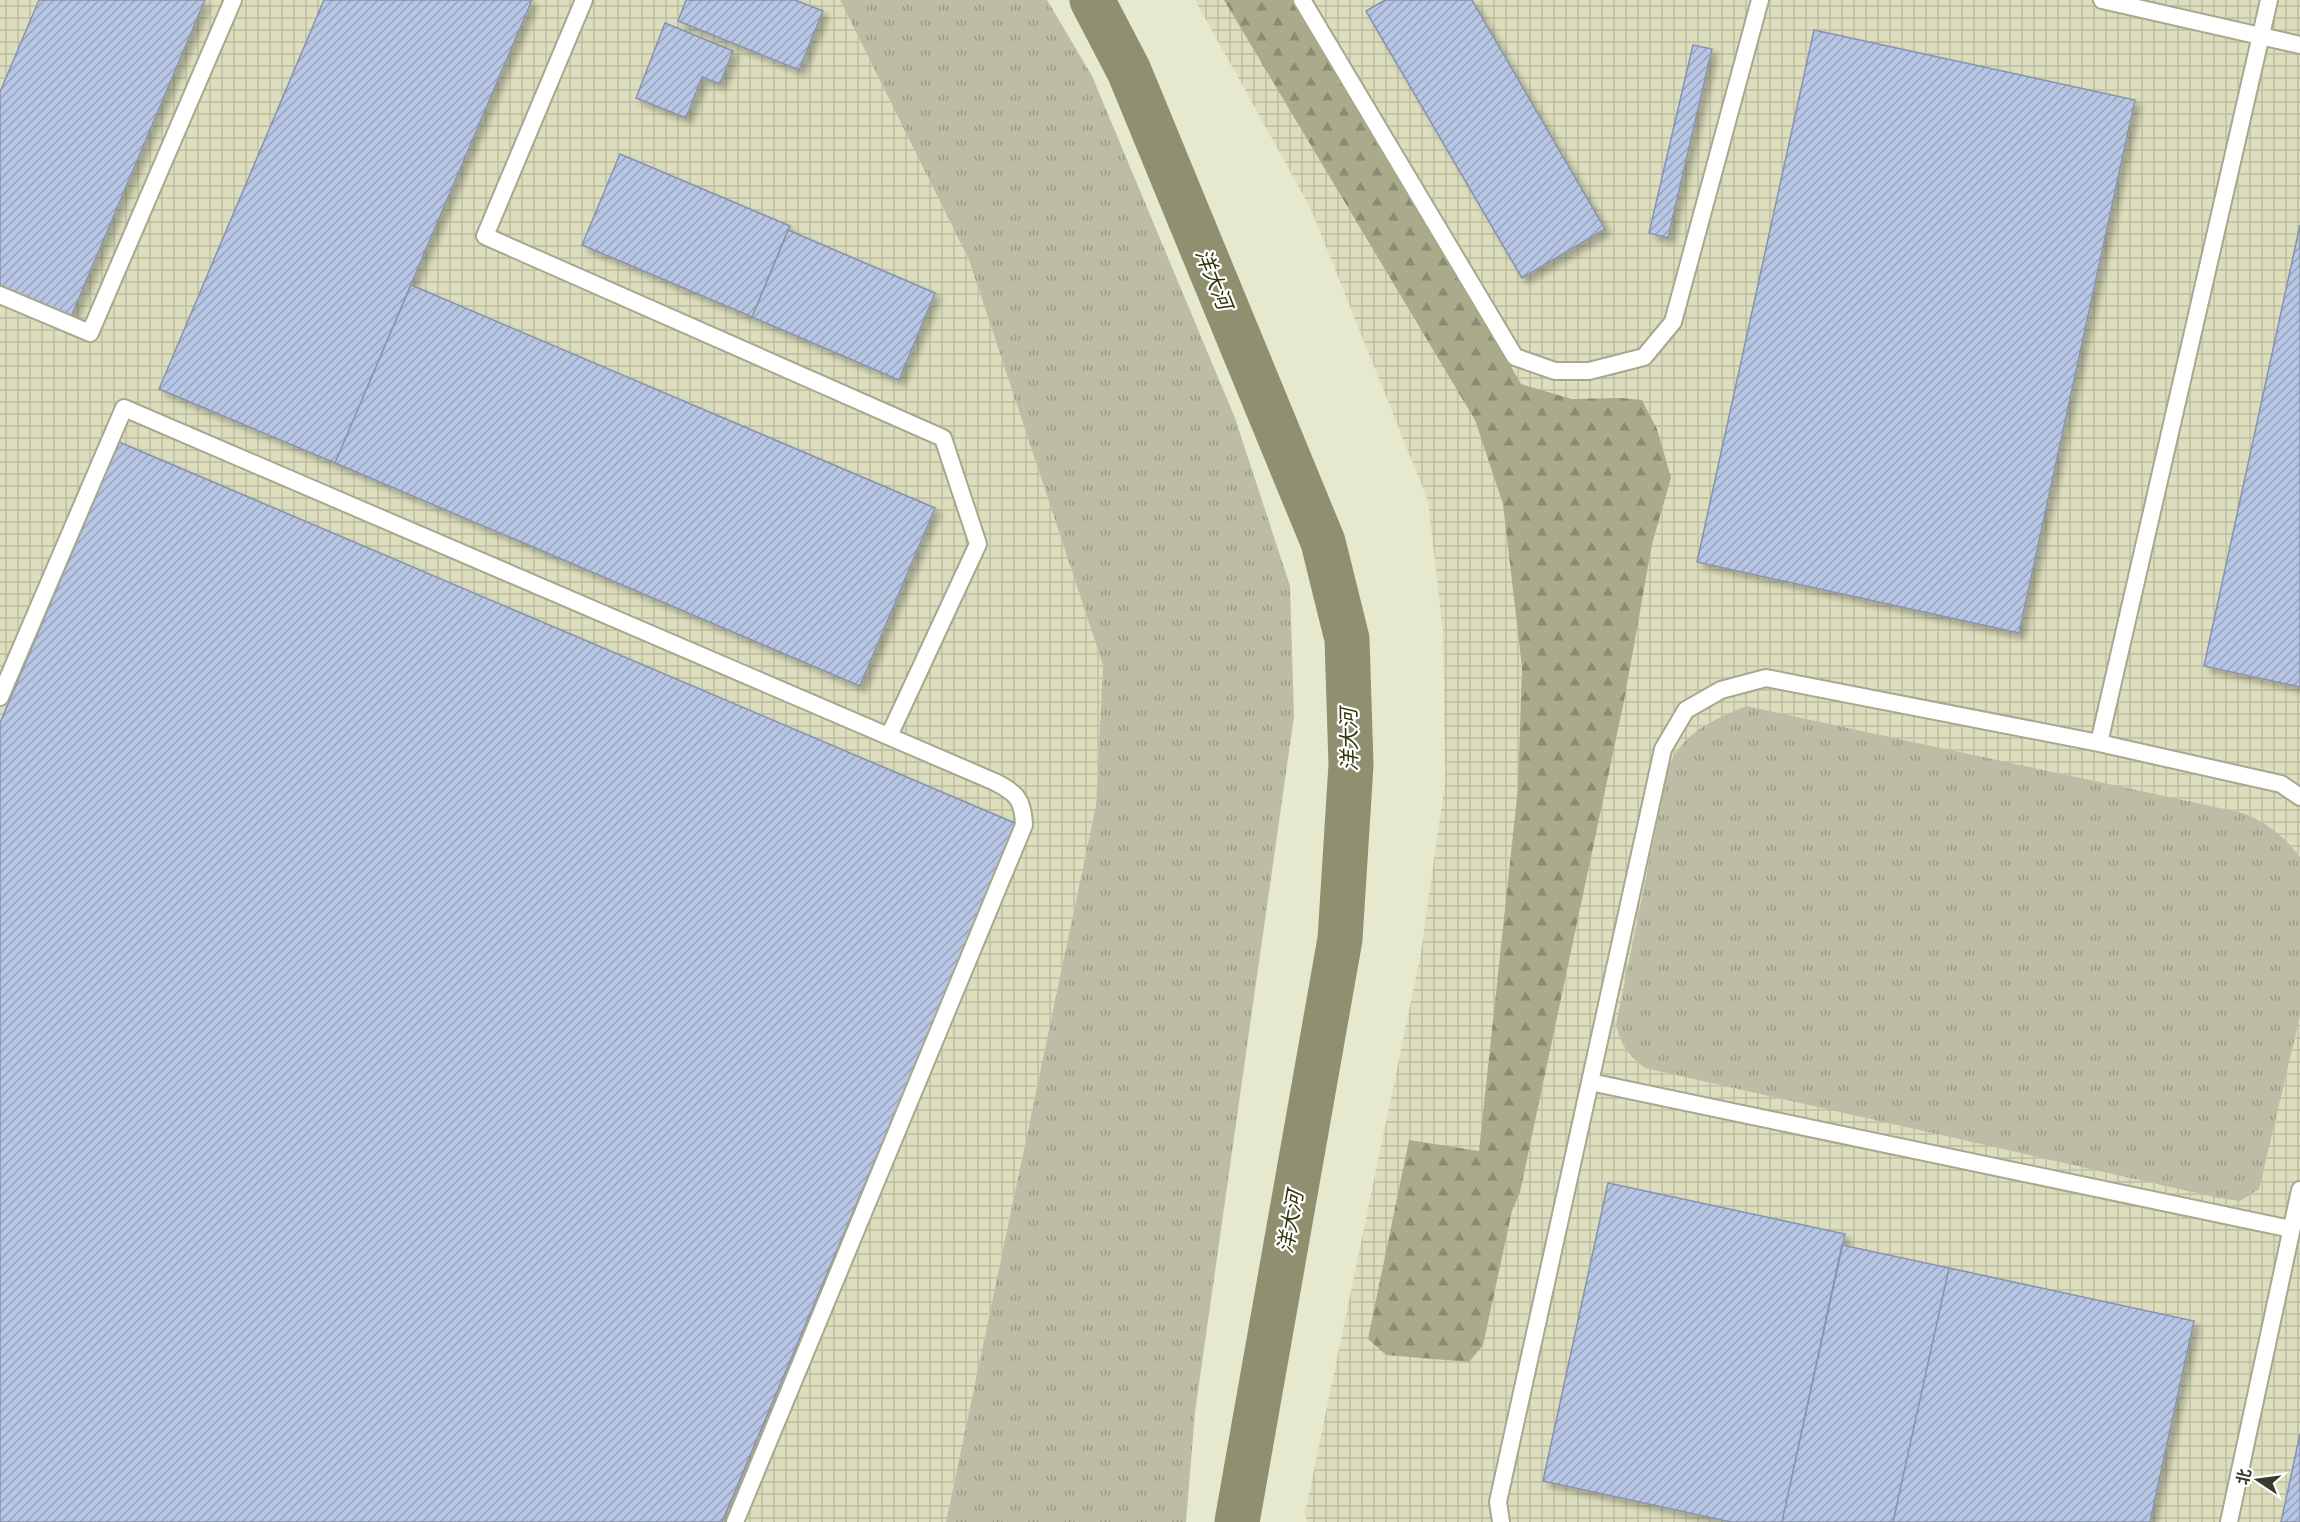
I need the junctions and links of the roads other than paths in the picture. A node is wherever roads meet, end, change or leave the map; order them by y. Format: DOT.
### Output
graph roads {
  1 [pos="233,0"];
  2 [pos="584,0"];
  3 [pos="1302,0"];
  4 [pos="1760,0"];
  5 [pos="2102,0"];
  6 [pos="2269,0"];
  7 [pos="2261,38"];
  8 [pos="2300,45"];
  9 [pos="0,295"];
  10 [pos="0,697"];
  11 [pos="889,736"];
  12 [pos="2099,743"];
  13 [pos="2300,796"];
  14 [pos="1590,1082"];
  15 [pos="2300,1190"];
  16 [pos="2291,1229"];
  17 [pos="735,1522"];
  18 [pos="1501,1522"];
  19 [pos="2229,1522"];
  1 -- 9 [label="lane"];
  2 -- 11 [label="lane"];
  3 -- 4 [label="lane"];
  5 -- 7 [label="lane"];
  6 -- 7 [label="lane"];
  7 -- 8 [label="lane"];
  7 -- 12 [label="lane"];
  10 -- 11 [label="lane"];
  11 -- 17 [label="lane"];
  12 -- 13 [label="lane"];
  12 -- 14 [label="lane"];
  14 -- 16 [label="lane"];
  14 -- 18 [label="lane"];
  15 -- 16 [label="lane"];
  16 -- 19 [label="lane"];
}
